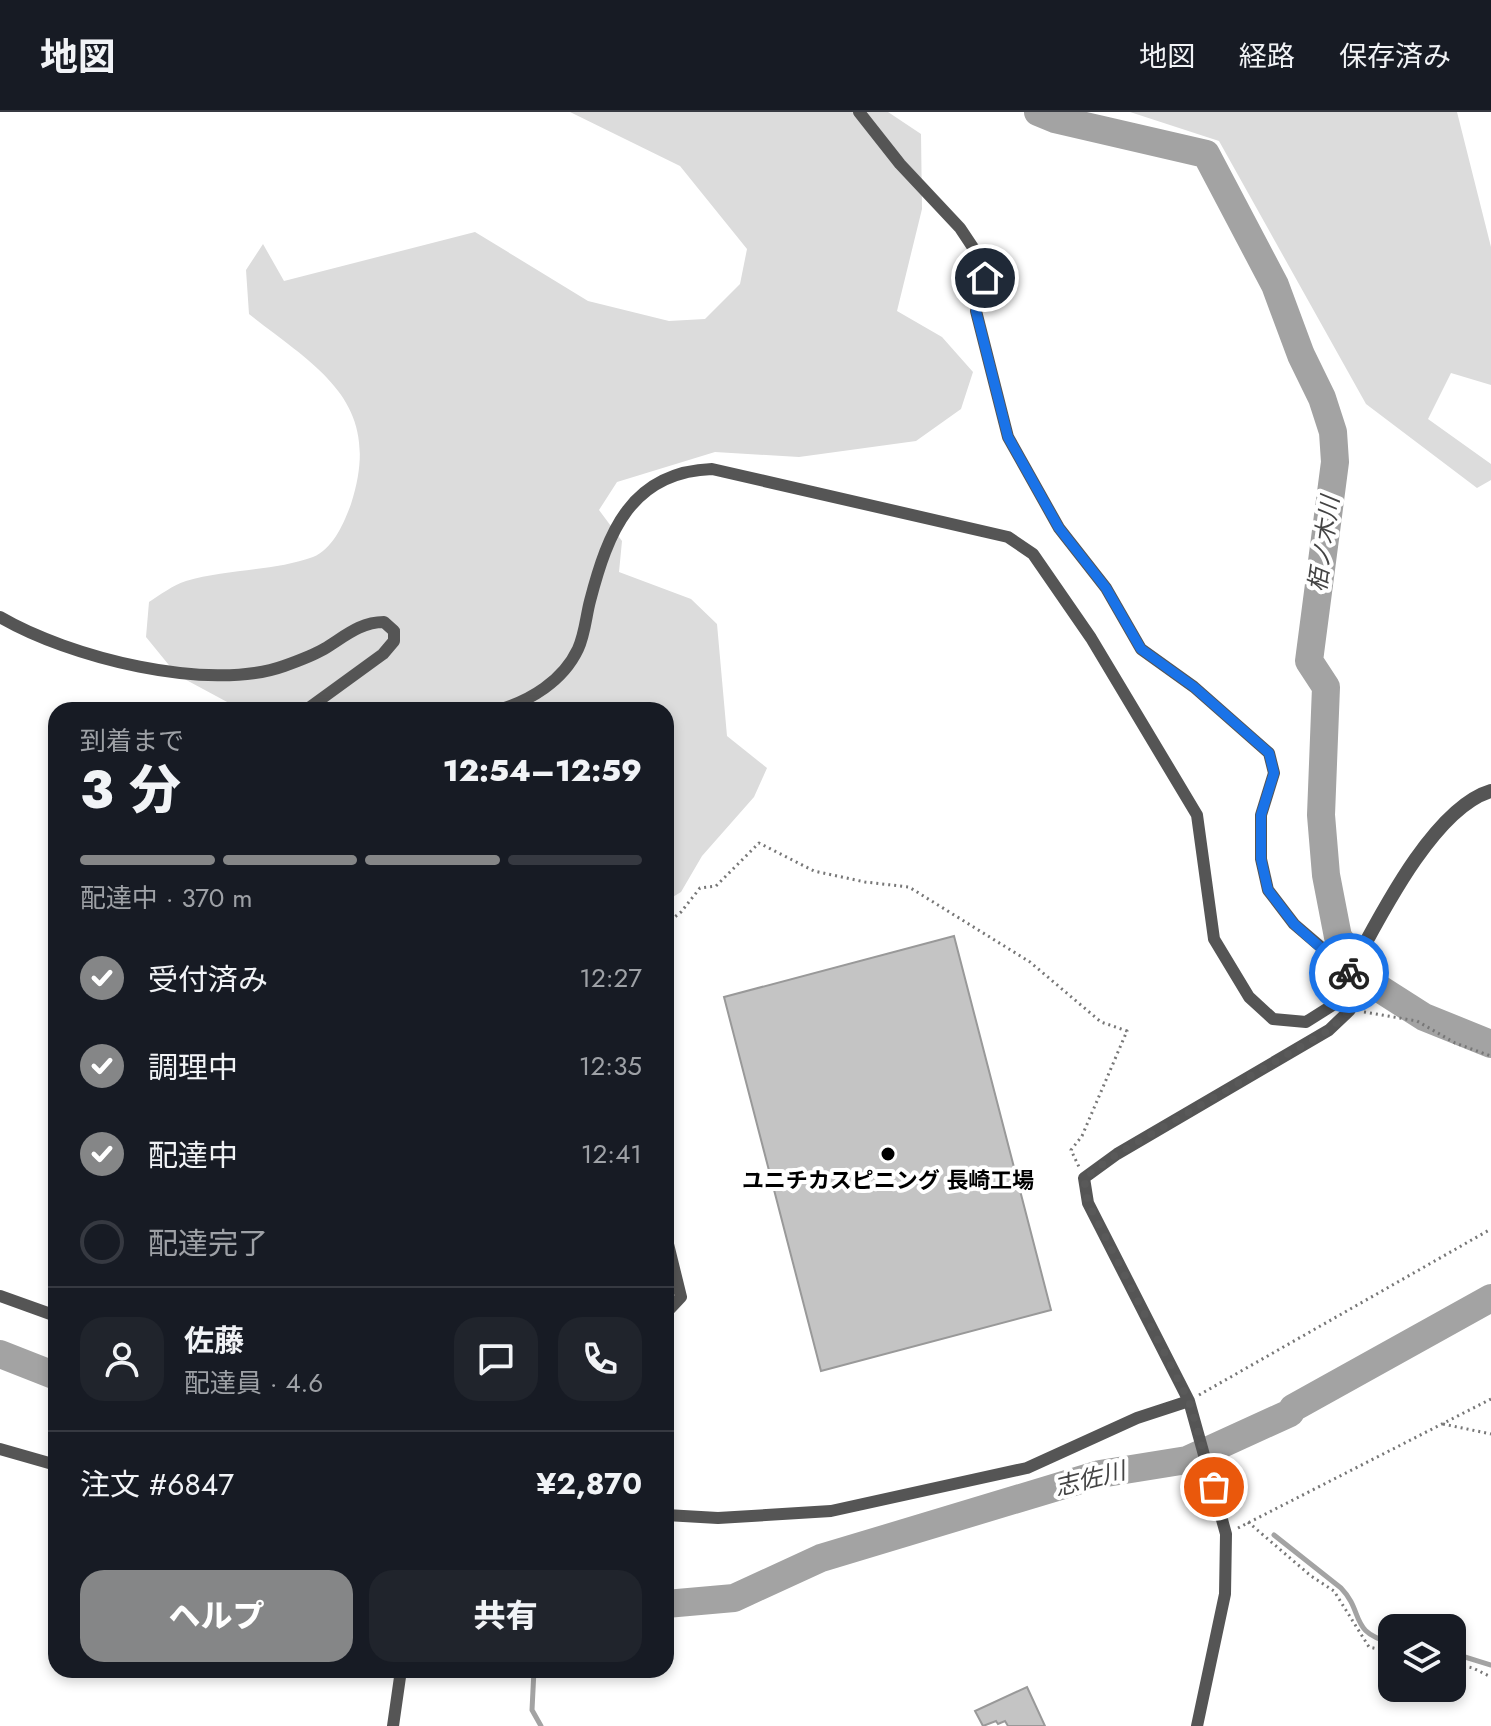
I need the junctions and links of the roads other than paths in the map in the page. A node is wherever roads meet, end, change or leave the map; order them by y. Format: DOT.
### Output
graph roads {
  1 [pos="859,112"];
  2 [pos="0,617"];
  3 [pos="317,702"];
  4 [pos="524,702"];
  5 [pos="1491,791"];
  6 [pos="1349,979"];
  7 [pos="674,1269"];
  8 [pos="0,1296"];
  9 [pos="674,1304"];
  10 [pos="48,1313"];
  11 [pos="1189,1401"];
  12 [pos="0,1449"];
  13 [pos="48,1463"];
  14 [pos="674,1515"];
  15 [pos="400,1678"];
  16 [pos="393,1726"];
  17 [pos="1197,1726"];
  1 -- 6 [label="street"];
  2 -- 3 [label="street"];
  4 -- 6 [label="street"];
  5 -- 6 [label="street"];
  6 -- 11 [label="street"];
  7 -- 9 [label="street"];
  8 -- 10 [label="street"];
  11 -- 14 [label="street"];
  11 -- 17 [label="street"];
  12 -- 13 [label="street"];
  15 -- 16 [label="street"];
}
